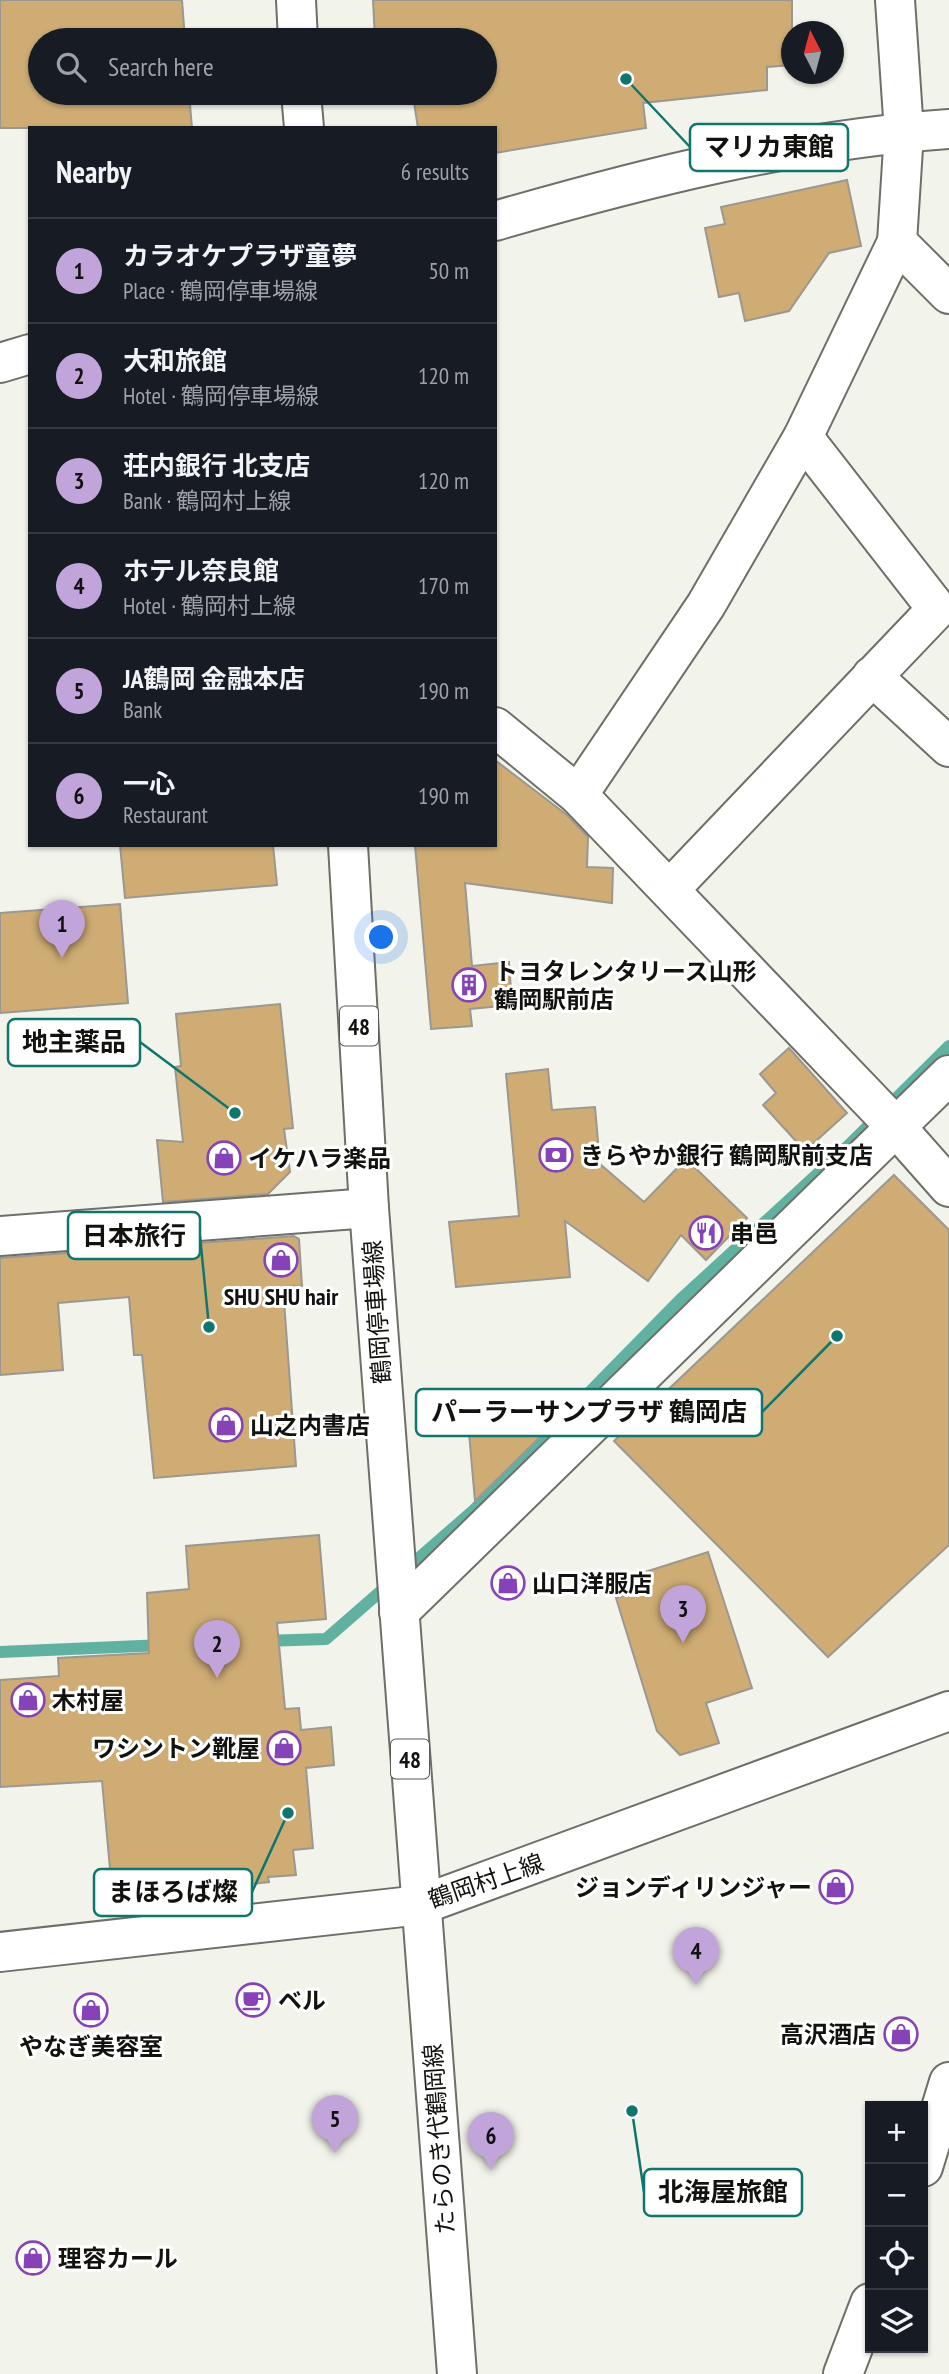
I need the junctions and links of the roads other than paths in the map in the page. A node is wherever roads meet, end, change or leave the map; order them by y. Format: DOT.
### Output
graph roads {
  1 [pos="296,0"];
  2 [pos="895,0"];
  3 [pos="297,28"];
  4 [pos="303,105"];
  5 [pos="304,126"];
  6 [pos="949,129"];
  7 [pos="904,132"];
  8 [pos="497,220"];
  9 [pos="897,242"];
  10 [pos="949,295"];
  11 [pos="28,355"];
  12 [pos="0,363"];
  13 [pos="803,437"];
  14 [pos="872,676"];
  15 [pos="497,729"];
  16 [pos="949,747"];
  17 [pos="578,795"];
  18 [pos="348,847"];
  19 [pos="670,889"];
  20 [pos="949,1075"];
  21 [pos="896,1126"];
  22 [pos="949,1187"];
  23 [pos="369,1208"];
  24 [pos="0,1236"];
  25 [pos="399,1612"];
  26 [pos="949,1711"];
  27 [pos="421,1905"];
  28 [pos="0,1952"];
  29 [pos="949,2082"];
  30 [pos="932,2164"];
  31 [pos="865,2316"];
  32 [pos="457,2374"];
  33 [pos="843,2374"];
  1 -- 3 [label="street"];
  2 -- 7 [label="street"];
  4 -- 5 [label="street"];
  6 -- 7 [label="street"];
  7 -- 8 [label="street"];
  7 -- 9 [label="street"];
  9 -- 10 [label="street"];
  9 -- 13 [label="street"];
  11 -- 12 [label="street"];
  13 -- 14 [label="street"];
  13 -- 17 [label="street"];
  14 -- 16 [label="street"];
  14 -- 19 [label="street"];
  15 -- 17 [label="street"];
  17 -- 19 [label="street"];
  18 -- 23 [label="street, 鶴岡停車場線 / 48"];
  19 -- 21 [label="street"];
  20 -- 21 [label="street"];
  21 -- 22 [label="street"];
  21 -- 25 [label="street"];
  23 -- 24 [label="street"];
  23 -- 25 [label="street, 鶴岡停車場線 / 48"];
  25 -- 27 [label="street, 鶴岡停車場線 / 48"];
  26 -- 27 [label="street, 鶴岡村上線"];
  27 -- 28 [label="street, 鶴岡村上線"];
  27 -- 32 [label="street, たらのき代鶴岡線"];
  29 -- 30 [label="street"];
  31 -- 33 [label="street"];
}
